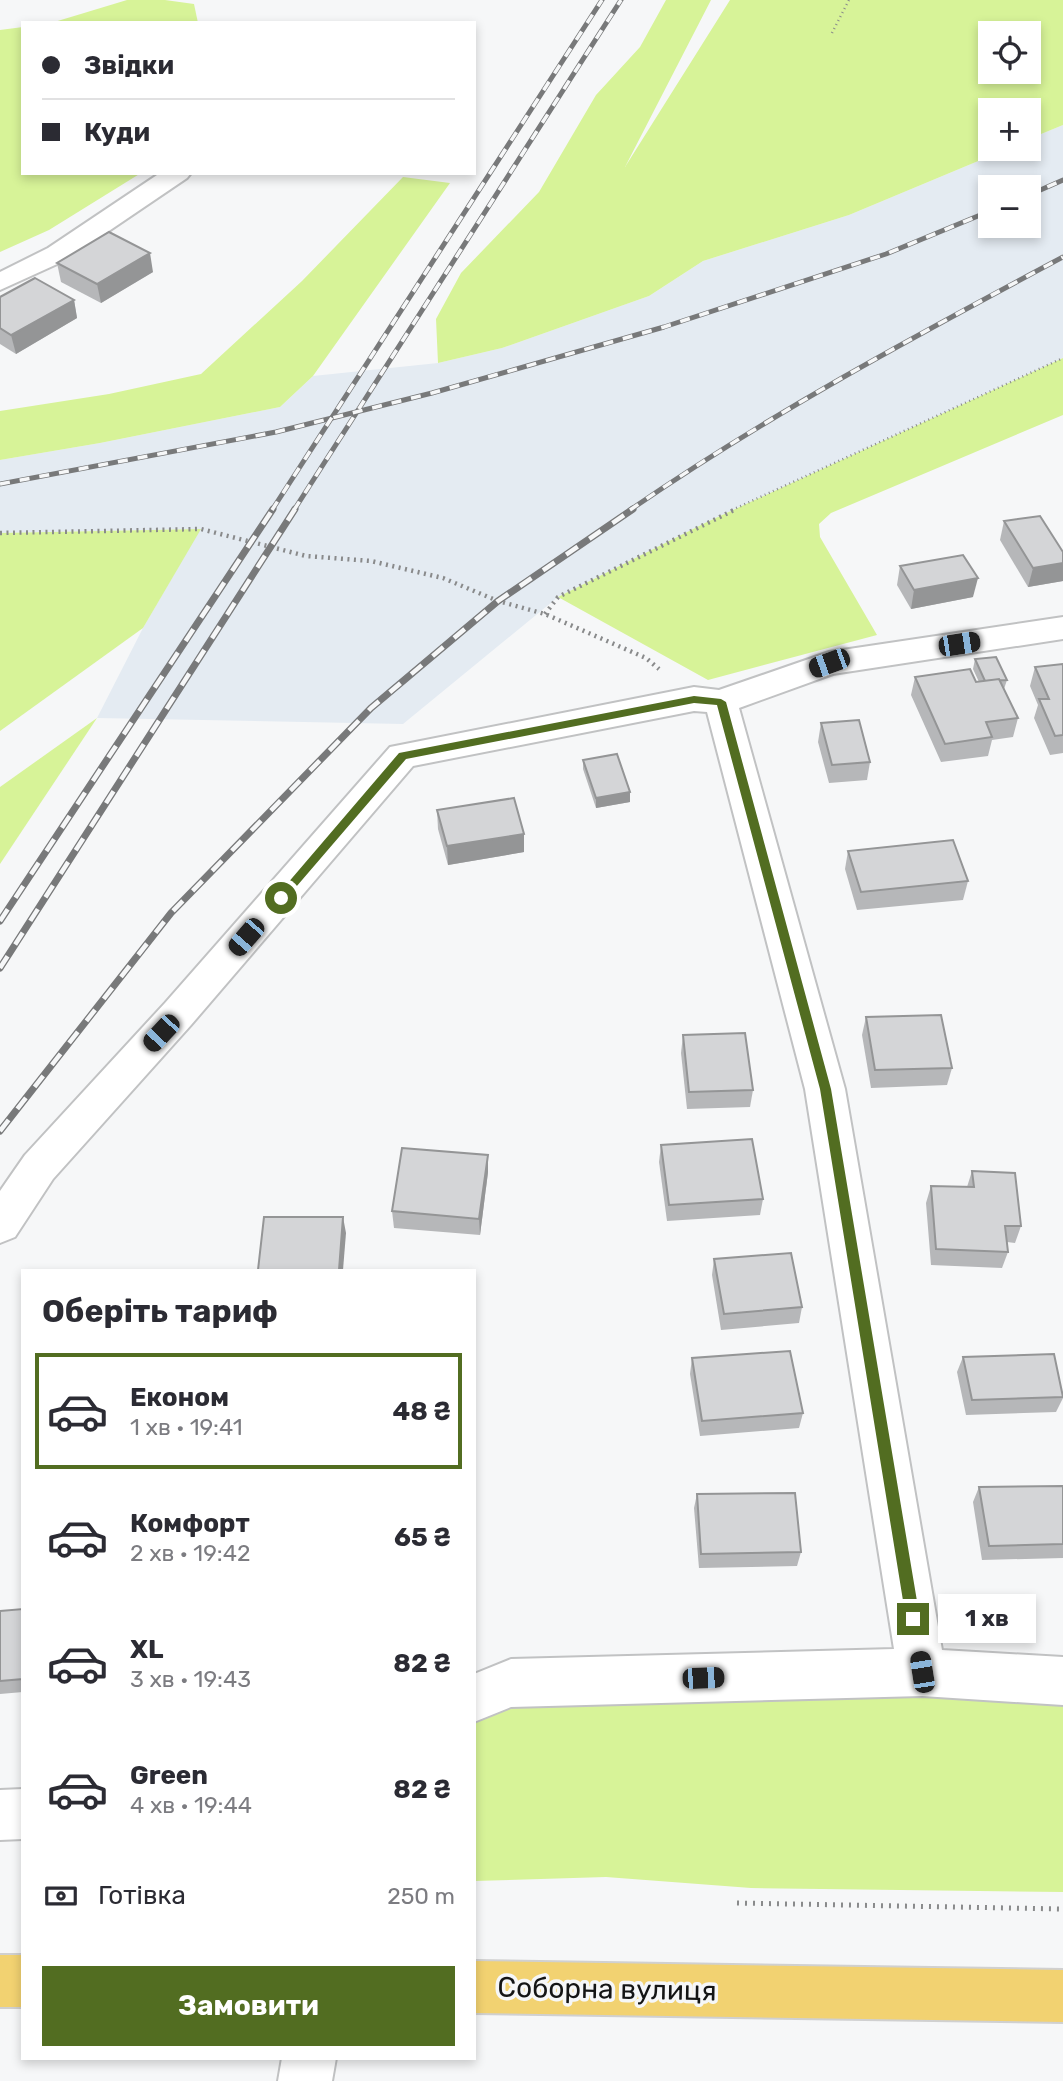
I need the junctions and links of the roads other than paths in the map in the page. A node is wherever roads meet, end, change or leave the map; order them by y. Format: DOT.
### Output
graph roads {
  1 [pos="175,175"];
  2 [pos="0,282"];
  3 [pos="1063,628"];
  4 [pos="708,701"];
  5 [pos="0,1225"];
  6 [pos="922,1672"];
  7 [pos="1063,1681"];
  8 [pos="476,1697"];
  9 [pos="21,1814"];
  10 [pos="0,1815"];
  11 [pos="0,1981"];
  12 [pos="21,1981"];
  13 [pos="476,1987"];
  14 [pos="1063,1996"];
  15 [pos="309,2060"];
  16 [pos="304,2081"];
  1 -- 2 [label="street"];
  3 -- 4 [label="street"];
  4 -- 5 [label="street"];
  4 -- 6 [label="street"];
  6 -- 7 [label="street"];
  6 -- 8 [label="street"];
  9 -- 10 [label="street"];
  11 -- 12 [label="main road"];
  13 -- 14 [label="main road, Соборна вулиця"];
  15 -- 16 [label="street"];
}
